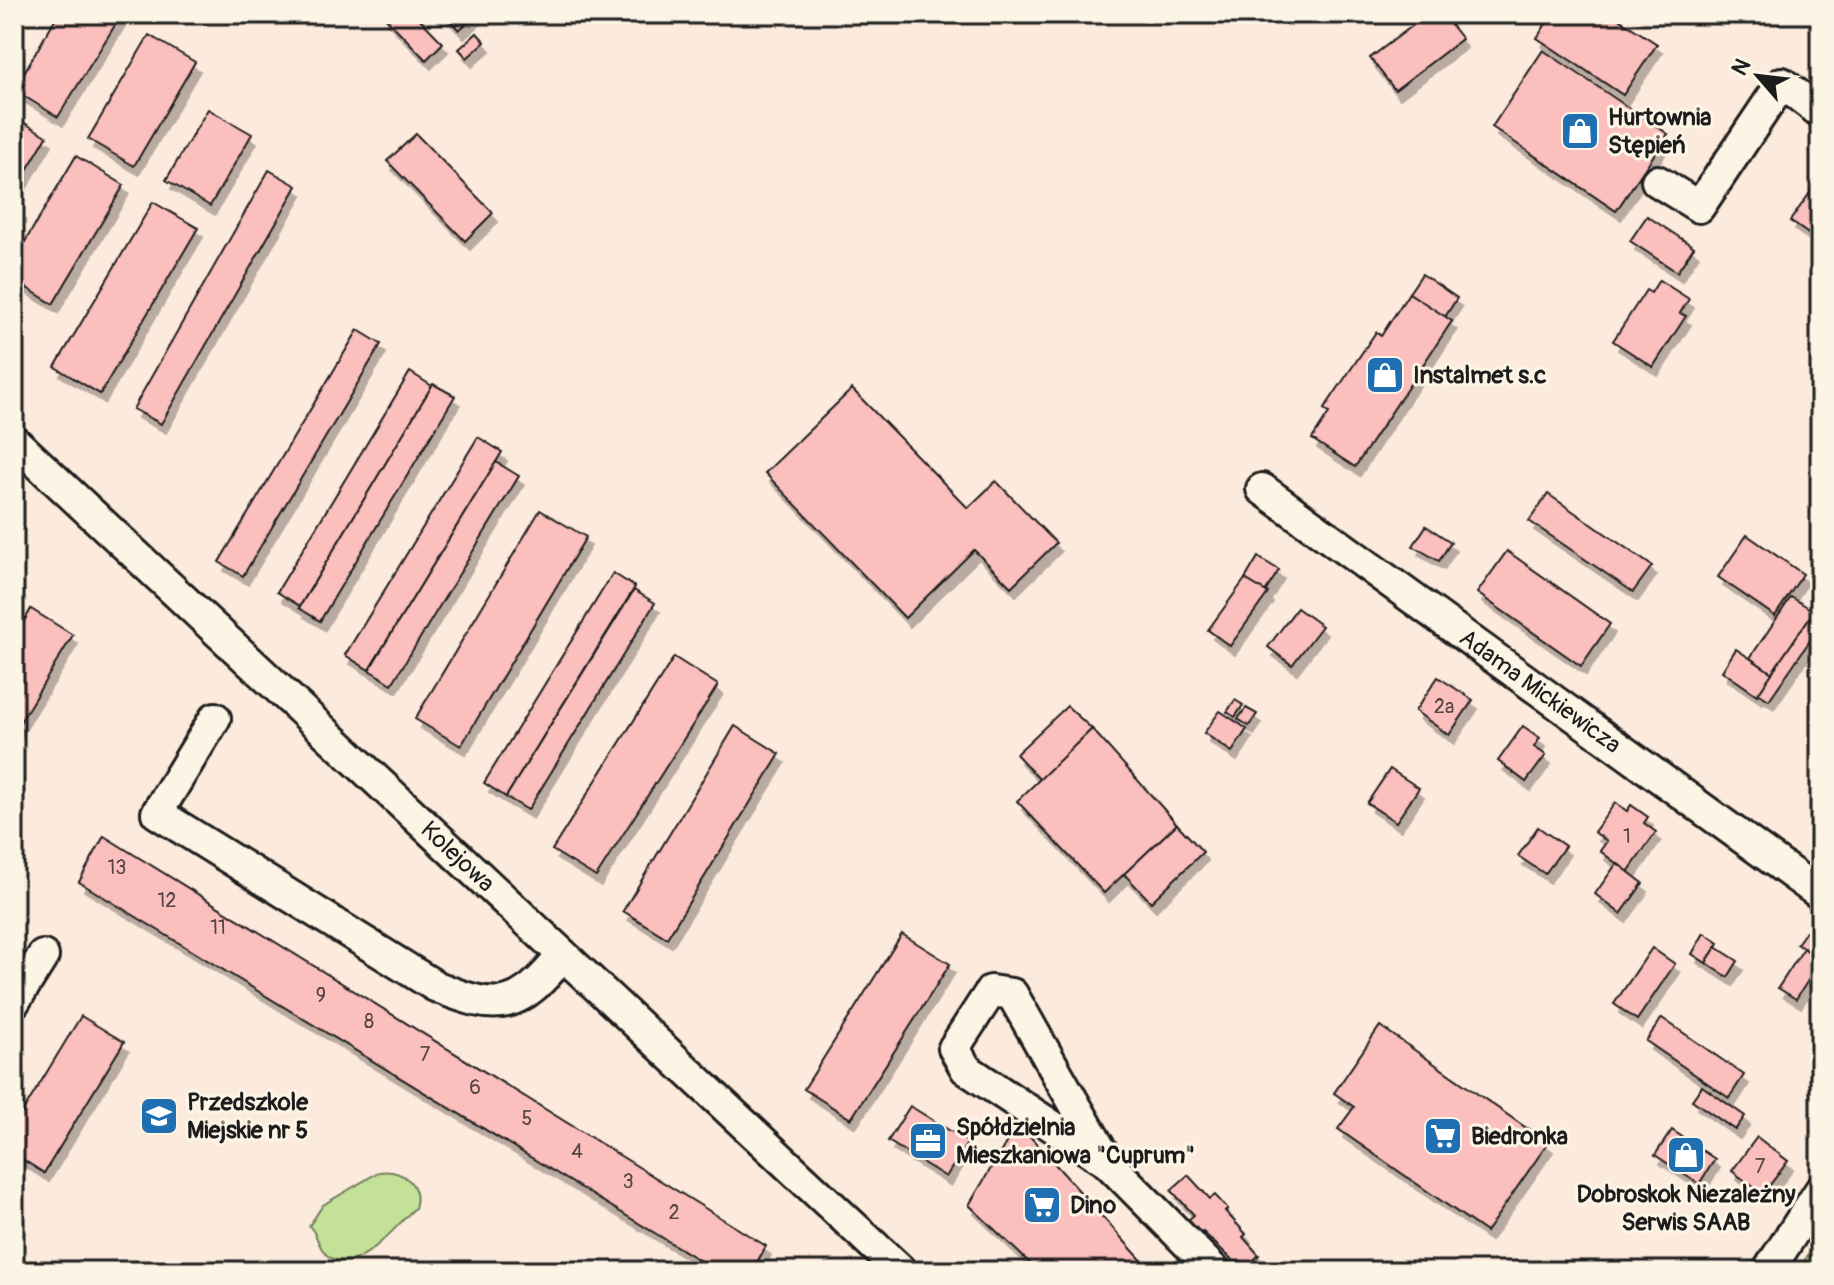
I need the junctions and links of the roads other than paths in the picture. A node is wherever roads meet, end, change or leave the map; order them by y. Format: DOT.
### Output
graph roads {
  1 [pos="1820,112"];
  2 [pos="1657,181"];
  3 [pos="14,441"];
  4 [pos="1262,489"];
  5 [pos="215,718"];
  6 [pos="1820,894"];
  7 [pos="563,955"];
  8 [pos="43,956"];
  9 [pos="14,1002"];
  10 [pos="1108,1163"];
  11 [pos="1820,1191"];
  12 [pos="901,1271"];
  13 [pos="1215,1271"];
  14 [pos="1768,1271"];
  1 -- 2 [label="street"];
  3 -- 7 [label="street, Kolejowa"];
  4 -- 6 [label="street, Adama Mickiewicza"];
  5 -- 7 [label="street"];
  7 -- 12 [label="street, Kolejowa"];
  8 -- 9 [label="street"];
  10 -- 10 [label="street"];
  10 -- 13 [label="street"];
  11 -- 14 [label="street"];
}
